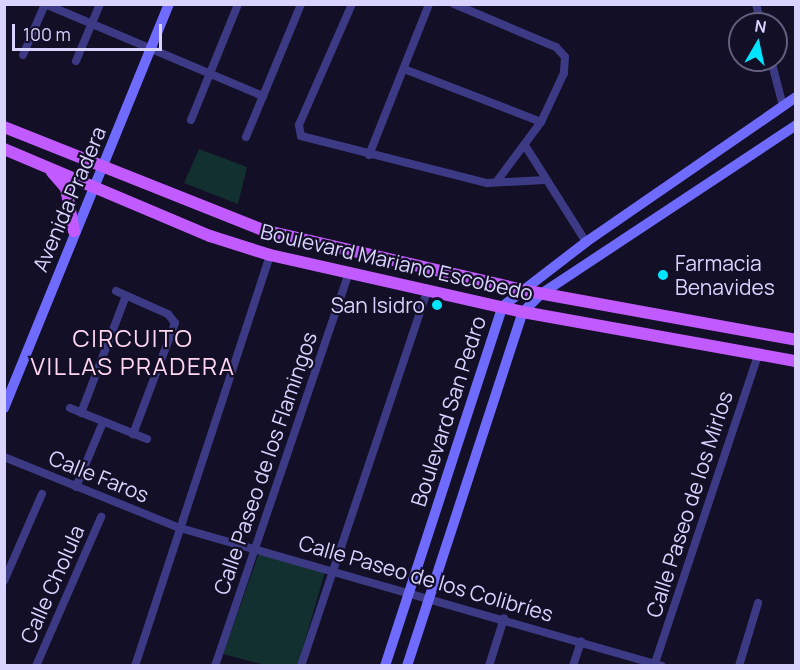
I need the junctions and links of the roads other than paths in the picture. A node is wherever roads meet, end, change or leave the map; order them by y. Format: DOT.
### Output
graph roads {
  1 [pos="45,4"];
  2 [pos="100,4"];
  3 [pos="170,4"];
  4 [pos="238,4"];
  5 [pos="302,4"];
  6 [pos="352,4"];
  7 [pos="429,4"];
  8 [pos="454,4"];
  9 [pos="91,24"];
  10 [pos="152,50"];
  11 [pos="23,55"];
  12 [pos="76,61"];
  13 [pos="404,69"];
  14 [pos="774,72"];
  15 [pos="210,74"];
  16 [pos="263,96"];
  17 [pos="795,97"];
  18 [pos="783,106"];
  19 [pos="191,120"];
  20 [pos="541,122"];
  21 [pos="795,125"];
  22 [pos="4,127"];
  23 [pos="246,137"];
  24 [pos="526,147"];
  25 [pos="4,149"];
  26 [pos="369,155"];
  27 [pos="45,166"];
  28 [pos="102,169"];
  29 [pos="544,180"];
  30 [pos="497,181"];
  31 [pos="94,189"];
  32 [pos="74,231"];
  33 [pos="586,242"];
  34 [pos="270,255"];
  35 [pos="349,272"];
  36 [pos="428,289"];
  37 [pos="522,290"];
  38 [pos="116,291"];
  39 [pos="541,294"];
  40 [pos="126,296"];
  41 [pos="503,306"];
  42 [pos="522,312"];
  43 [pos="795,340"];
  44 [pos="758,355"];
  45 [pos="795,361"];
  46 [pos="4,408"];
  47 [pos="70,408"];
  48 [pos="81,413"];
  49 [pos="103,422"];
  50 [pos="133,434"];
  51 [pos="147,439"];
  52 [pos="4,457"];
  53 [pos="76,487"];
  54 [pos="42,494"];
  55 [pos="101,517"];
  56 [pos="180,528"];
  57 [pos="255,548"];
  58 [pos="331,568"];
  59 [pos="4,581"];
  60 [pos="409,591"];
  61 [pos="429,596"];
  62 [pos="758,603"];
  63 [pos="504,618"];
  64 [pos="581,641"];
  65 [pos="657,665"];
  66 [pos="36,666"];
  67 [pos="135,666"];
  68 [pos="216,666"];
  69 [pos="301,666"];
  70 [pos="385,666"];
  71 [pos="407,666"];
  72 [pos="489,666"];
  73 [pos="573,666"];
  74 [pos="739,666"];
  1 -- 9 [label="street"];
  1 -- 11 [label="street"];
  2 -- 9 [label="street"];
  3 -- 10 [label="street, Avenida Pradera"];
  4 -- 15 [label="street"];
  5 -- 16 [label="street"];
  6 -- 26 [label="street"];
  7 -- 13 [label="street"];
  8 -- 20 [label="street"];
  9 -- 10 [label="street"];
  9 -- 12 [label="street"];
  10 -- 15 [label="street"];
  10 -- 28 [label="street, Avenida Pradera"];
  13 -- 20 [label="street"];
  13 -- 26 [label="street"];
  14 -- 18 [label="street"];
  15 -- 16 [label="street"];
  15 -- 19 [label="street"];
  16 -- 23 [label="street"];
  17 -- 18 [label="street, Boulevard San Pedro"];
  18 -- 33 [label="street, Boulevard San Pedro"];
  20 -- 24 [label="street"];
  21 -- 39 [label="street, Boulevard San Pedro"];
  22 -- 28 [label="main road, Boulevard Mariano Escobedo"];
  24 -- 29 [label="street"];
  24 -- 30 [label="street"];
  25 -- 27 [label="main road, Boulevard Mariano Escobedo"];
  26 -- 30 [label="street"];
  27 -- 31 [label="main road, Boulevard Mariano Escobedo"];
  27 -- 32 [label="main road"];
  28 -- 31 [label="street, Avenida Pradera"];
  28 -- 37 [label="main road, Boulevard Mariano Escobedo"];
  29 -- 30 [label="street"];
  29 -- 33 [label="street"];
  31 -- 32 [label="street, Avenida Pradera"];
  31 -- 34 [label="main road, Boulevard Mariano Escobedo"];
  32 -- 46 [label="street, Avenida Pradera"];
  33 -- 37 [label="street, Boulevard San Pedro"];
  34 -- 35 [label="main road, Boulevard Mariano Escobedo"];
  34 -- 56 [label="street"];
  35 -- 36 [label="main road, Boulevard Mariano Escobedo"];
  35 -- 57 [label="street, Calle Paseo de los Flamingos"];
  36 -- 41 [label="main road, Boulevard Mariano Escobedo"];
  36 -- 58 [label="street"];
  37 -- 39 [label="main road, Boulevard Mariano Escobedo"];
  37 -- 41 [label="street, Boulevard San Pedro"];
  38 -- 40 [label="street"];
  39 -- 42 [label="street, Boulevard San Pedro"];
  39 -- 43 [label="main road, Boulevard Mariano Escobedo"];
  40 -- 48 [label="street"];
  40 -- 50 [label="street"];
  41 -- 42 [label="main road, Boulevard Mariano Escobedo"];
  41 -- 60 [label="street, Boulevard San Pedro"];
  42 -- 44 [label="main road, Boulevard Mariano Escobedo"];
  42 -- 61 [label="street, Boulevard San Pedro"];
  44 -- 45 [label="main road, Boulevard Mariano Escobedo"];
  44 -- 65 [label="street, Calle Paseo de los Mirlos"];
  47 -- 48 [label="street"];
  48 -- 49 [label="street"];
  49 -- 50 [label="street"];
  49 -- 53 [label="street"];
  50 -- 51 [label="street"];
  52 -- 53 [label="street, Calle Faros"];
  53 -- 56 [label="street, Calle Faros"];
  54 -- 59 [label="street"];
  55 -- 66 [label="street, Calle Cholula"];
  56 -- 57 [label="street, Calle Paseo de los Colibríes"];
  56 -- 67 [label="street"];
  57 -- 58 [label="street, Calle Paseo de los Colibríes"];
  57 -- 68 [label="street, Calle Paseo de los Flamingos"];
  58 -- 60 [label="street, Calle Paseo de los Colibríes"];
  58 -- 69 [label="street"];
  60 -- 61 [label="street, Calle Paseo de los Colibríes"];
  60 -- 70 [label="street, Boulevard San Pedro"];
  61 -- 63 [label="street, Calle Paseo de los Colibríes"];
  61 -- 71 [label="street, Boulevard San Pedro"];
  62 -- 74 [label="street"];
  63 -- 64 [label="street, Calle Paseo de los Colibríes"];
  63 -- 72 [label="street"];
  64 -- 65 [label="street, Calle Paseo de los Colibríes"];
  64 -- 73 [label="street"];
}
